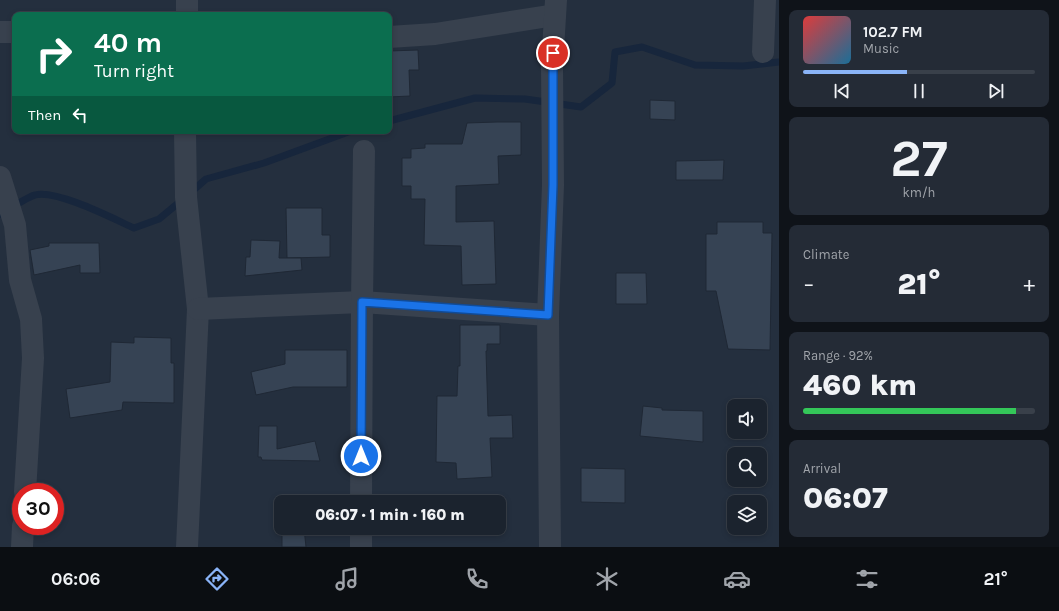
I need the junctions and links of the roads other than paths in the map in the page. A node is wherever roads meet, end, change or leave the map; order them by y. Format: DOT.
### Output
graph roads {
  1 [pos="187,0"];
  2 [pos="765,0"];
  3 [pos="556,8"];
  4 [pos="187,12"];
  5 [pos="0,32"];
  6 [pos="12,32"];
  7 [pos="392,37"];
  8 [pos="763,52"];
  9 [pos="185,134"];
  10 [pos="364,151"];
  11 [pos="0,177"];
  12 [pos="362,302"];
  13 [pos="198,308"];
  14 [pos="548,315"];
  15 [pos="26,483"];
  16 [pos="361,495"];
  17 [pos="23,535"];
  18 [pos="361,535"];
  19 [pos="22,547"];
  20 [pos="187,547"];
  21 [pos="361,547"];
  22 [pos="550,547"];
  1 -- 4 [label="street"];
  2 -- 8 [label="street"];
  3 -- 7 [label="street"];
  3 -- 14 [label="street"];
  5 -- 6 [label="street"];
  9 -- 13 [label="street"];
  10 -- 12 [label="street"];
  11 -- 15 [label="street"];
  12 -- 13 [label="street"];
  12 -- 14 [label="street"];
  12 -- 16 [label="street"];
  13 -- 20 [label="street"];
  14 -- 22 [label="street"];
  17 -- 19 [label="street"];
  18 -- 21 [label="street"];
}
